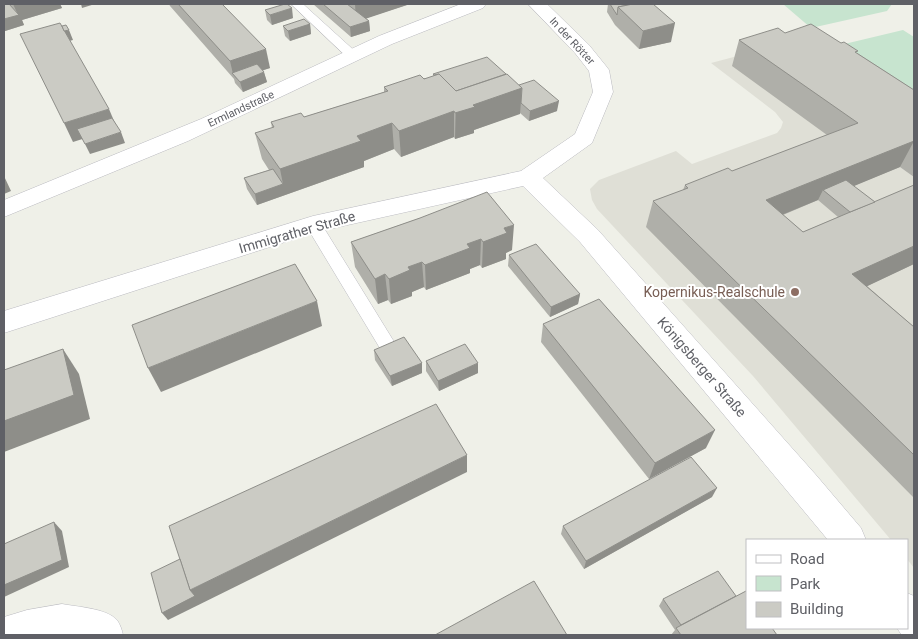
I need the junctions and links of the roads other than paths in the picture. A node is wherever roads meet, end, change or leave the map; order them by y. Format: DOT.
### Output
graph roads {
  1 [pos="297,4"];
  2 [pos="477,4"];
  3 [pos="537,4"];
  4 [pos="353,56"];
  5 [pos="584,138"];
  6 [pos="528,178"];
  7 [pos="4,209"];
  8 [pos="312,224"];
  9 [pos="4,322"];
  10 [pos="387,345"];
  11 [pos="848,539"];
  12 [pos="5,635"];
  13 [pos="105,635"];
  1 -- 4 [label="lane"];
  2 -- 4 [label="street, Ermlandstraße"];
  3 -- 5 [label="street, In der Rötter"];
  4 -- 7 [label="street, Ermlandstraße"];
  5 -- 6 [label="street, Immigrather Straße"];
  6 -- 8 [label="street, Immigrather Straße"];
  6 -- 11 [label="street, Königsberger Straße"];
  8 -- 9 [label="street, Immigrather Straße"];
  8 -- 10 [label="lane"];
  12 -- 13 [label="street"];
}
